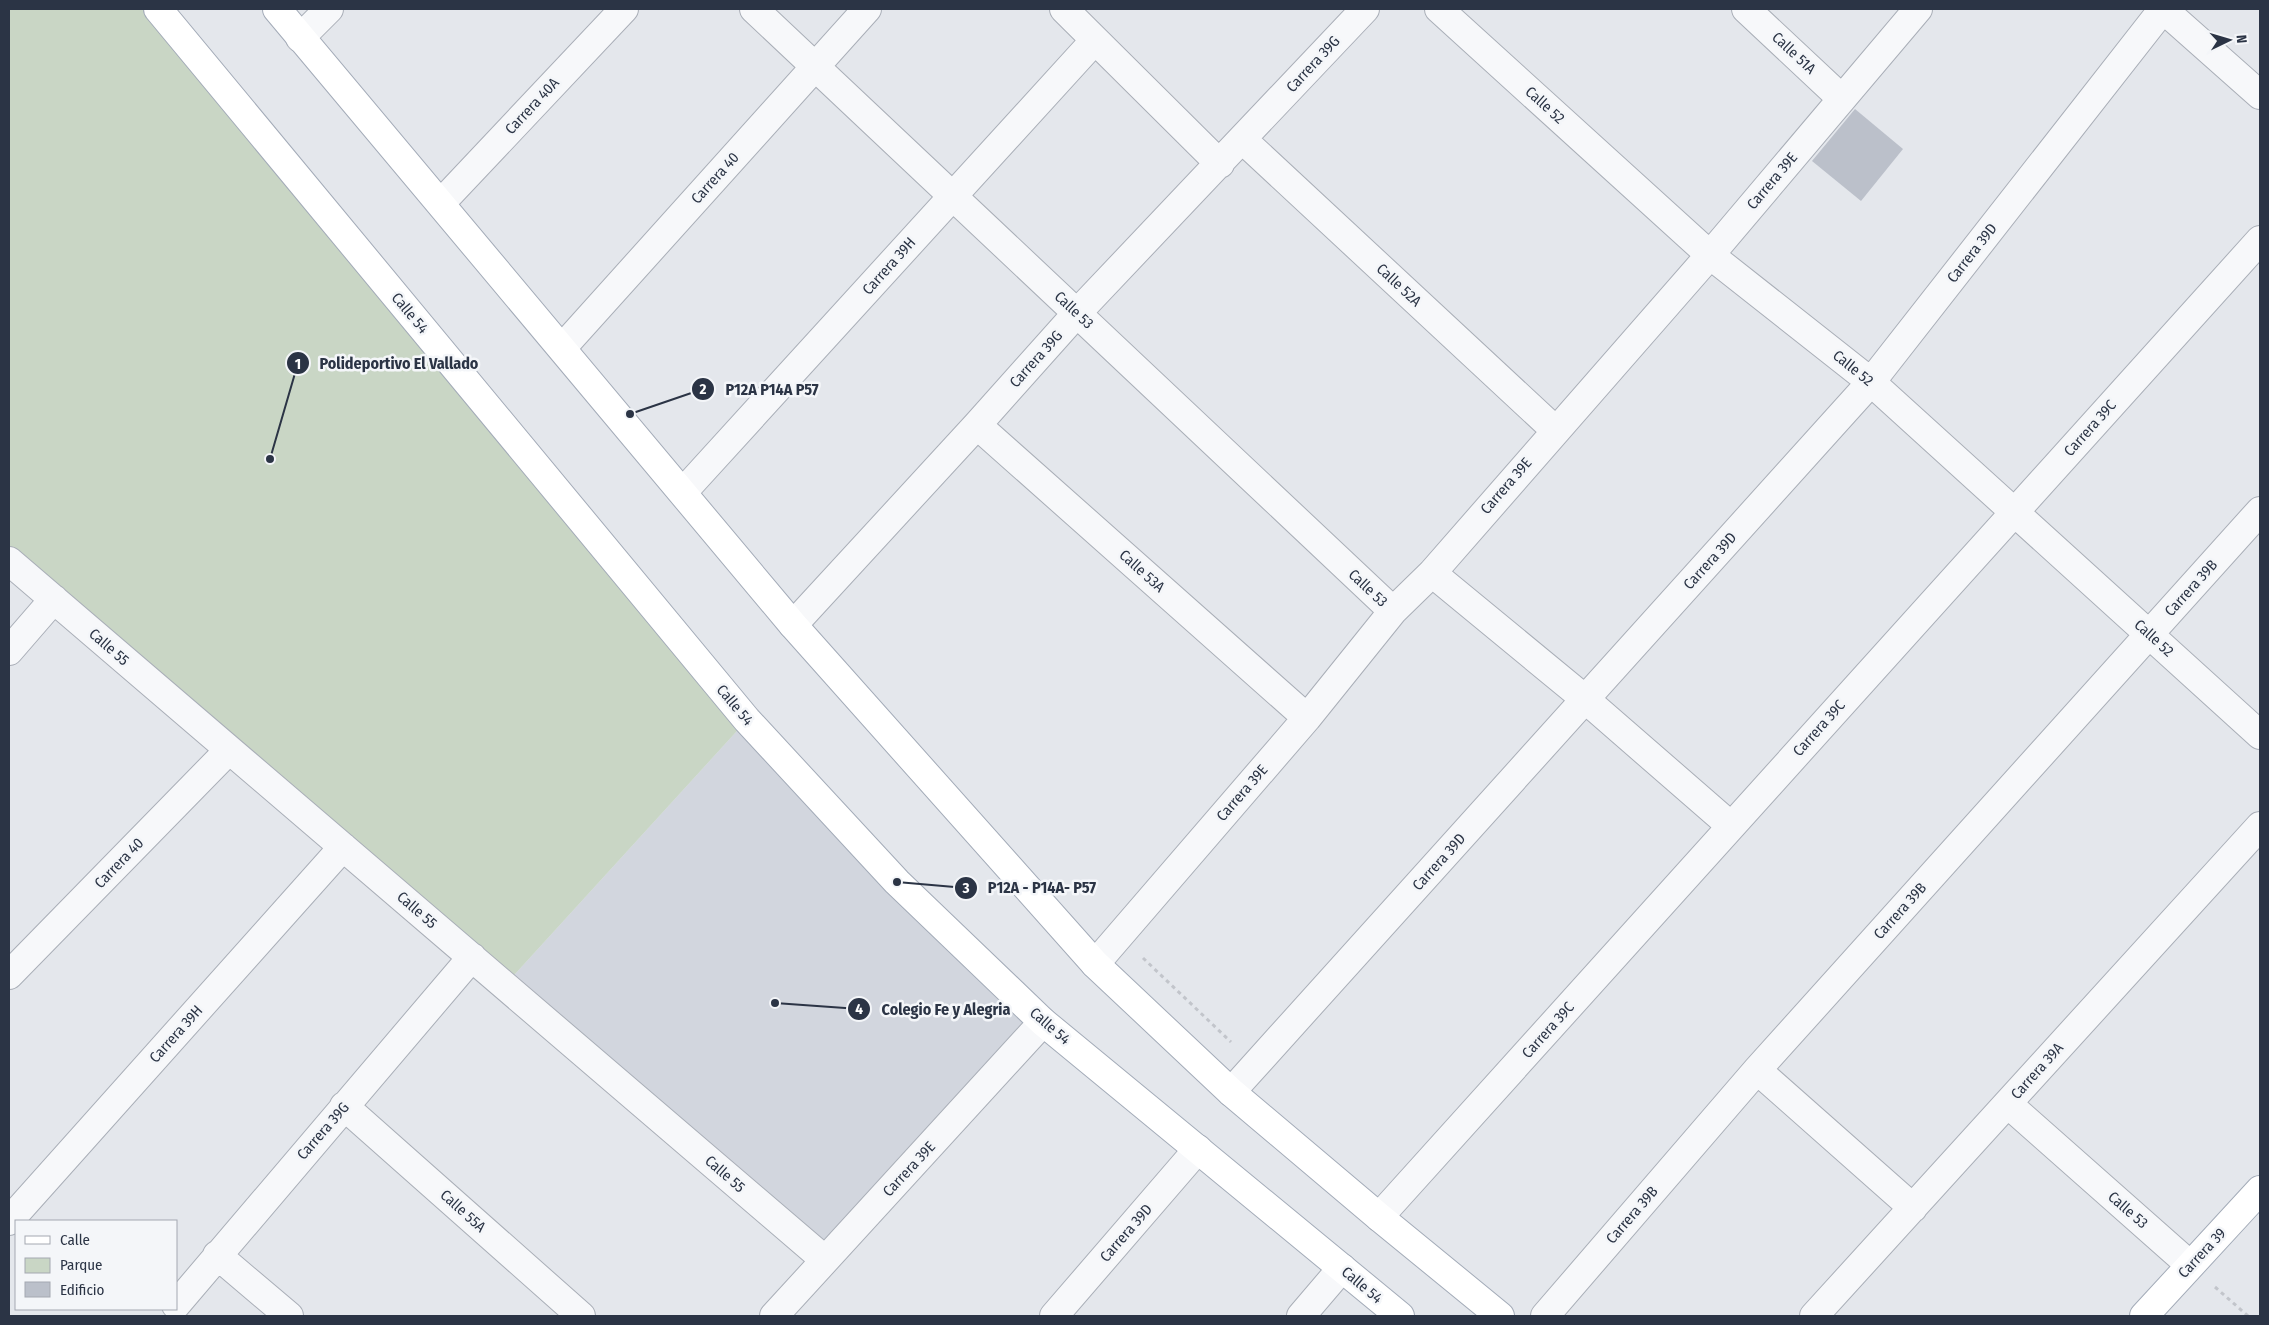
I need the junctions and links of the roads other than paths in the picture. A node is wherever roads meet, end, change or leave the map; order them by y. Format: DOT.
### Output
graph roads {
  1 [pos="158,9"];
  2 [pos="277,9"];
  3 [pos="329,9"];
  4 [pos="624,9"];
  5 [pos="754,9"];
  6 [pos="867,9"];
  7 [pos="1064,9"];
  8 [pos="1365,9"];
  9 [pos="1438,9"];
  10 [pos="1746,9"];
  11 [pos="1918,9"];
  12 [pos="2163,9"];
  13 [pos="300,38"];
  14 [pos="1095,40"];
  15 [pos="815,67"];
  16 [pos="2260,95"];
  17 [pos="1841,98"];
  18 [pos="1243,140"];
  19 [pos="1220,164"];
  20 [pos="953,196"];
  21 [pos="440,203"];
  22 [pos="2260,240"];
  23 [pos="1710,255"];
  24 [pos="1077,313"];
  25 [pos="562,348"];
  26 [pos="1871,382"];
  27 [pos="978,425"];
  28 [pos="1555,430"];
  29 [pos="683,492"];
  30 [pos="2260,511"];
  31 [pos="2014,512"];
  32 [pos="9,561"];
  33 [pos="1432,573"];
  34 [pos="54,599"];
  35 [pos="1393,611"];
  36 [pos="792,625"];
  37 [pos="2149,634"];
  38 [pos="9,651"];
  39 [pos="1585,700"];
  40 [pos="1307,718"];
  41 [pos="2260,735"];
  42 [pos="229,750"];
  43 [pos="1731,826"];
  44 [pos="2260,826"];
  45 [pos="343,847"];
  46 [pos="472,957"];
  47 [pos="1095,964"];
  48 [pos="9,975"];
  49 [pos="1043,1022"];
  50 [pos="1757,1070"];
  51 [pos="1231,1092"];
  52 [pos="2008,1104"];
  53 [pos="344,1106"];
  54 [pos="1198,1149"];
  55 [pos="2260,1190"];
  56 [pos="1913,1208"];
  57 [pos="1379,1218"];
  58 [pos="9,1220"];
  59 [pos="217,1255"];
  60 [pos="825,1260"];
  61 [pos="2190,1265"];
  62 [pos="1342,1268"];
  63 [pos="178,1303"];
  64 [pos="289,1316"];
  65 [pos="581,1316"];
  66 [pos="774,1316"];
  67 [pos="1054,1316"];
  68 [pos="1301,1316"];
  69 [pos="1400,1316"];
  70 [pos="1500,1316"];
  71 [pos="1545,1316"];
  72 [pos="1814,1316"];
  73 [pos="2144,1316"];
  1 -- 49 [label="main road, Calle 54"];
  2 -- 13 [label="main road"];
  3 -- 13 [label="street"];
  4 -- 21 [label="street, Carrera 40A"];
  5 -- 15 [label="street, Calle 53"];
  6 -- 15 [label="street, Carrera 40"];
  7 -- 14 [label="street"];
  8 -- 18 [label="street, Carrera 39G"];
  9 -- 23 [label="street, Calle 52"];
  10 -- 17 [label="street, Calle 51A"];
  11 -- 17 [label="street, Carrera 39E"];
  12 -- 16 [label="street"];
  12 -- 26 [label="street, Carrera 39D"];
  13 -- 21 [label="main road"];
  14 -- 19 [label="street"];
  14 -- 20 [label="street, Carrera 39H"];
  15 -- 20 [label="street, Calle 53"];
  15 -- 25 [label="street, Carrera 40"];
  17 -- 23 [label="street, Carrera 39E"];
  18 -- 19 [label="street, Carrera 39G"];
  18 -- 28 [label="street, Calle 52A"];
  19 -- 24 [label="street, Carrera 39G"];
  20 -- 24 [label="street, Calle 53"];
  20 -- 29 [label="street, Carrera 39H"];
  21 -- 25 [label="main road"];
  22 -- 31 [label="street, Carrera 39C"];
  23 -- 26 [label="street, Calle 52"];
  23 -- 28 [label="street, Carrera 39E"];
  24 -- 27 [label="street, Carrera 39G"];
  24 -- 35 [label="street, Calle 53"];
  25 -- 29 [label="main road"];
  26 -- 31 [label="street, Calle 52"];
  26 -- 39 [label="street, Carrera 39D"];
  27 -- 36 [label="street, Carrera 39G"];
  27 -- 40 [label="street, Calle 53A"];
  28 -- 33 [label="street, Carrera 39E"];
  29 -- 36 [label="main road"];
  30 -- 37 [label="street, Carrera 39B"];
  31 -- 37 [label="street, Calle 52"];
  31 -- 43 [label="street, Carrera 39C"];
  32 -- 34 [label="street, Calle 55"];
  33 -- 35 [label="street, Carrera 39E"];
  33 -- 39 [label="street"];
  34 -- 38 [label="street"];
  34 -- 42 [label="street, Calle 55"];
  35 -- 40 [label="street, Carrera 39E"];
  36 -- 47 [label="main road"];
  37 -- 41 [label="street, Calle 52"];
  37 -- 50 [label="street, Carrera 39B"];
  39 -- 43 [label="street"];
  39 -- 51 [label="street, Carrera 39D"];
  40 -- 47 [label="street, Carrera 39E"];
  42 -- 45 [label="street, Calle 55"];
  42 -- 48 [label="street, Carrera 40"];
  43 -- 57 [label="street, Carrera 39C"];
  44 -- 52 [label="street, Carrera 39A"];
  45 -- 46 [label="street, Calle 55"];
  45 -- 58 [label="street, Carrera 39H"];
  46 -- 53 [label="street, Carrera 39G"];
  46 -- 60 [label="street, Calle 55"];
  47 -- 51 [label="main road"];
  49 -- 54 [label="main road, Calle 54"];
  49 -- 60 [label="street, Carrera 39E"];
  50 -- 56 [label="street"];
  50 -- 71 [label="street, Carrera 39B"];
  51 -- 57 [label="main road"];
  52 -- 56 [label="street, Carrera 39A"];
  52 -- 61 [label="street, Calle 53"];
  53 -- 59 [label="street, Carrera 39G"];
  53 -- 65 [label="street, Calle 55A"];
  54 -- 62 [label="main road, Calle 54"];
  54 -- 67 [label="street, Carrera 39D"];
  55 -- 61 [label="main road, Carrera 39"];
  56 -- 72 [label="street, Carrera 39A"];
  57 -- 70 [label="main road"];
  59 -- 63 [label="street, Carrera 39G"];
  59 -- 64 [label="street"];
  60 -- 66 [label="street, Carrera 39E"];
  61 -- 73 [label="main road, Carrera 39"];
  62 -- 68 [label="street"];
  62 -- 69 [label="main road, Calle 54"];
}
